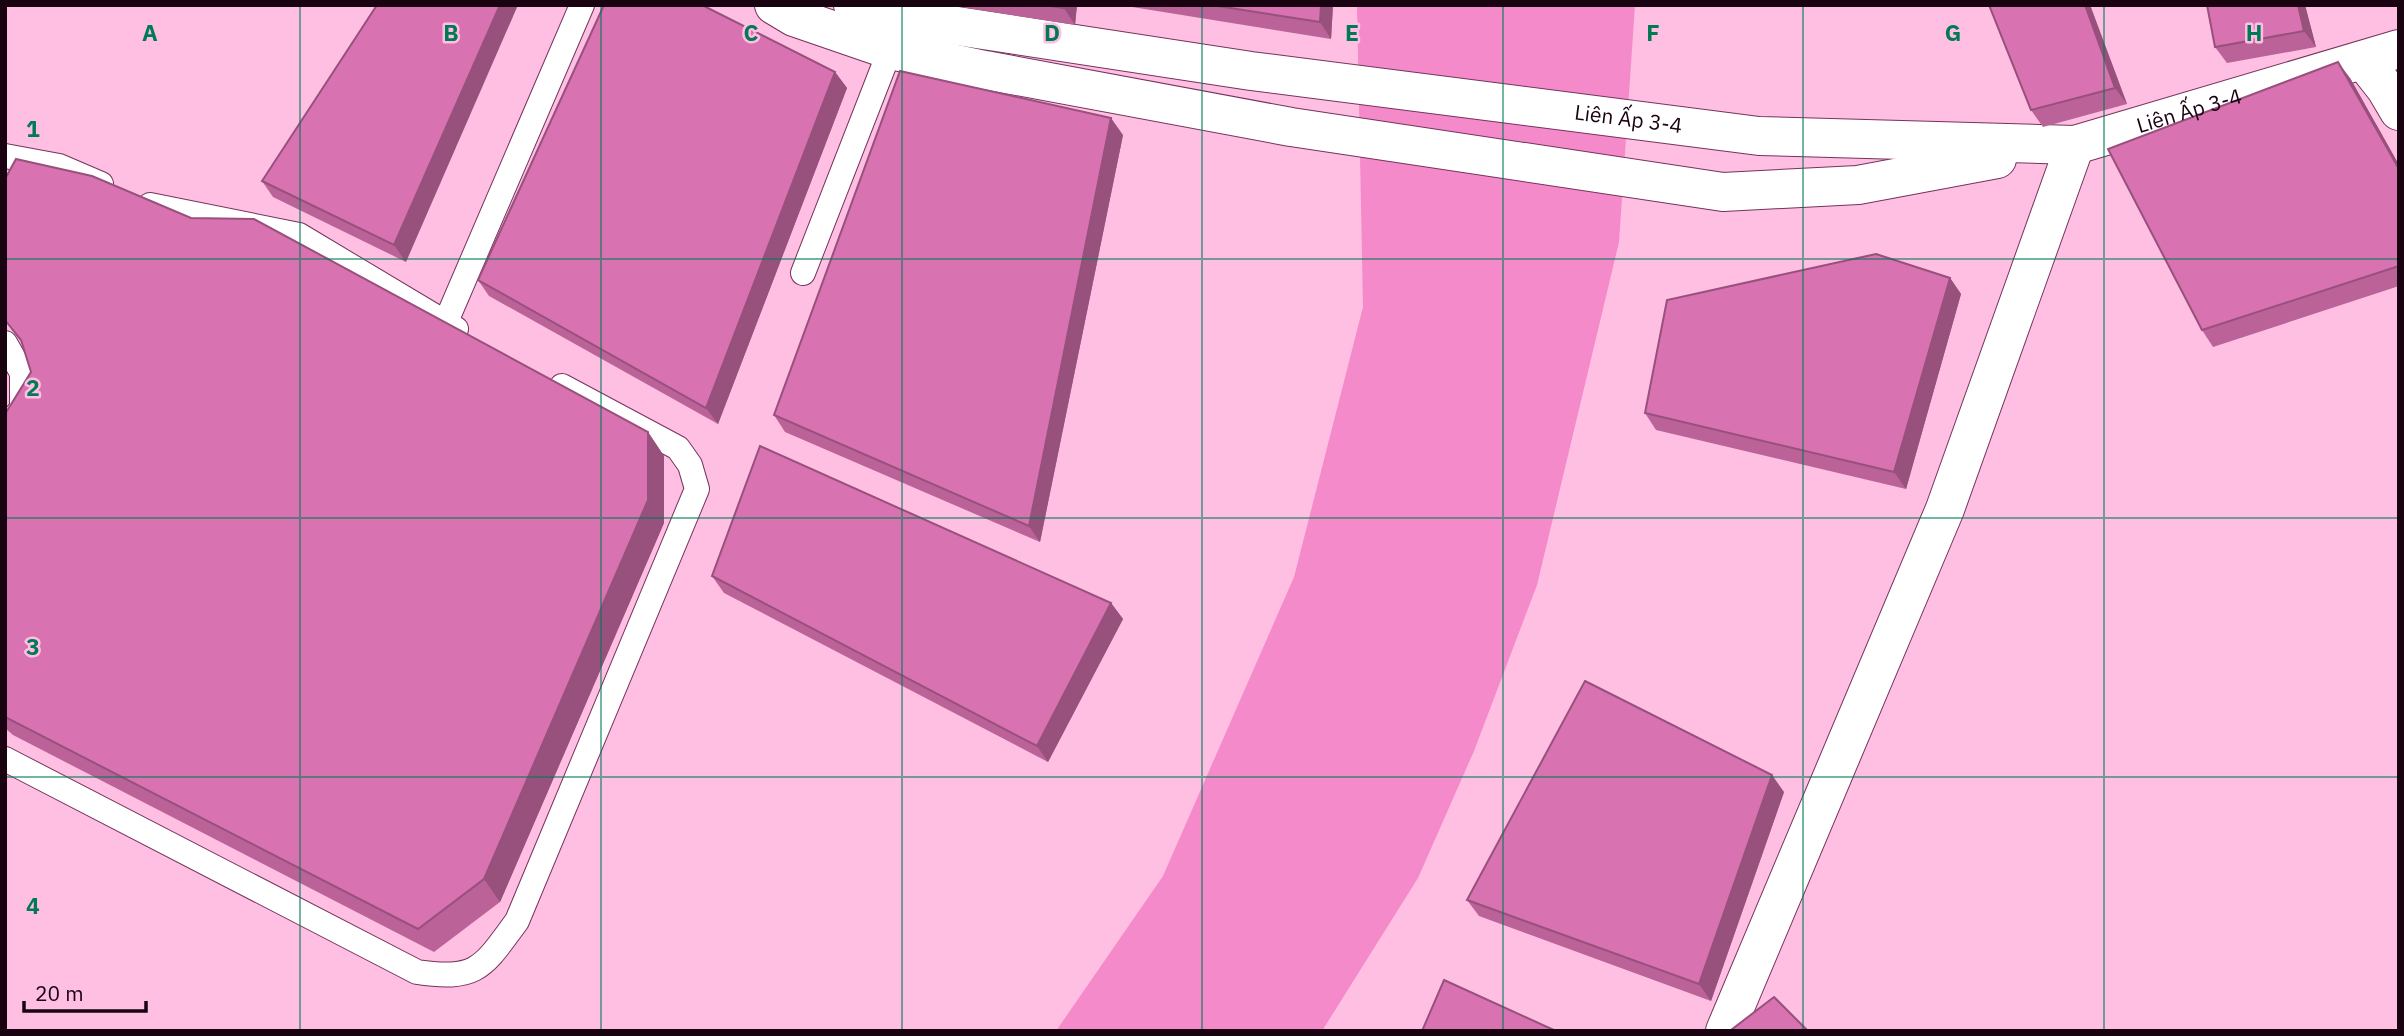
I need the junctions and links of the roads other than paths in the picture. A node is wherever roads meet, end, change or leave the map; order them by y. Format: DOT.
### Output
graph roads {
  1 [pos="582,5"];
  2 [pos="774,5"];
  3 [pos="853,5"];
  4 [pos="920,13"];
  5 [pos="890,50"];
  6 [pos="2381,55"];
  7 [pos="2399,111"];
  8 [pos="2075,145"];
  9 [pos="5,156"];
  10 [pos="803,273"];
  11 [pos="445,324"];
  12 [pos="5,343"];
  13 [pos="482,343"];
  14 [pos="543,376"];
  15 [pos="5,430"];
  16 [pos="5,759"];
  17 [pos="1725,1031"];
  1 -- 11 [label="lane"];
  2 -- 5 [label="street"];
  3 -- 4 [label="street, Liên Ấp 3-4"];
  4 -- 8 [label="street, Liên Ấp 3-4"];
  5 -- 8 [label="street"];
  5 -- 10 [label="lane"];
  6 -- 7 [label="street"];
  6 -- 8 [label="street, Liên Ấp 3-4"];
  8 -- 17 [label="street"];
  9 -- 11 [label="lane"];
  11 -- 13 [label="lane"];
  12 -- 15 [label="lane"];
  14 -- 16 [label="lane"];
}
